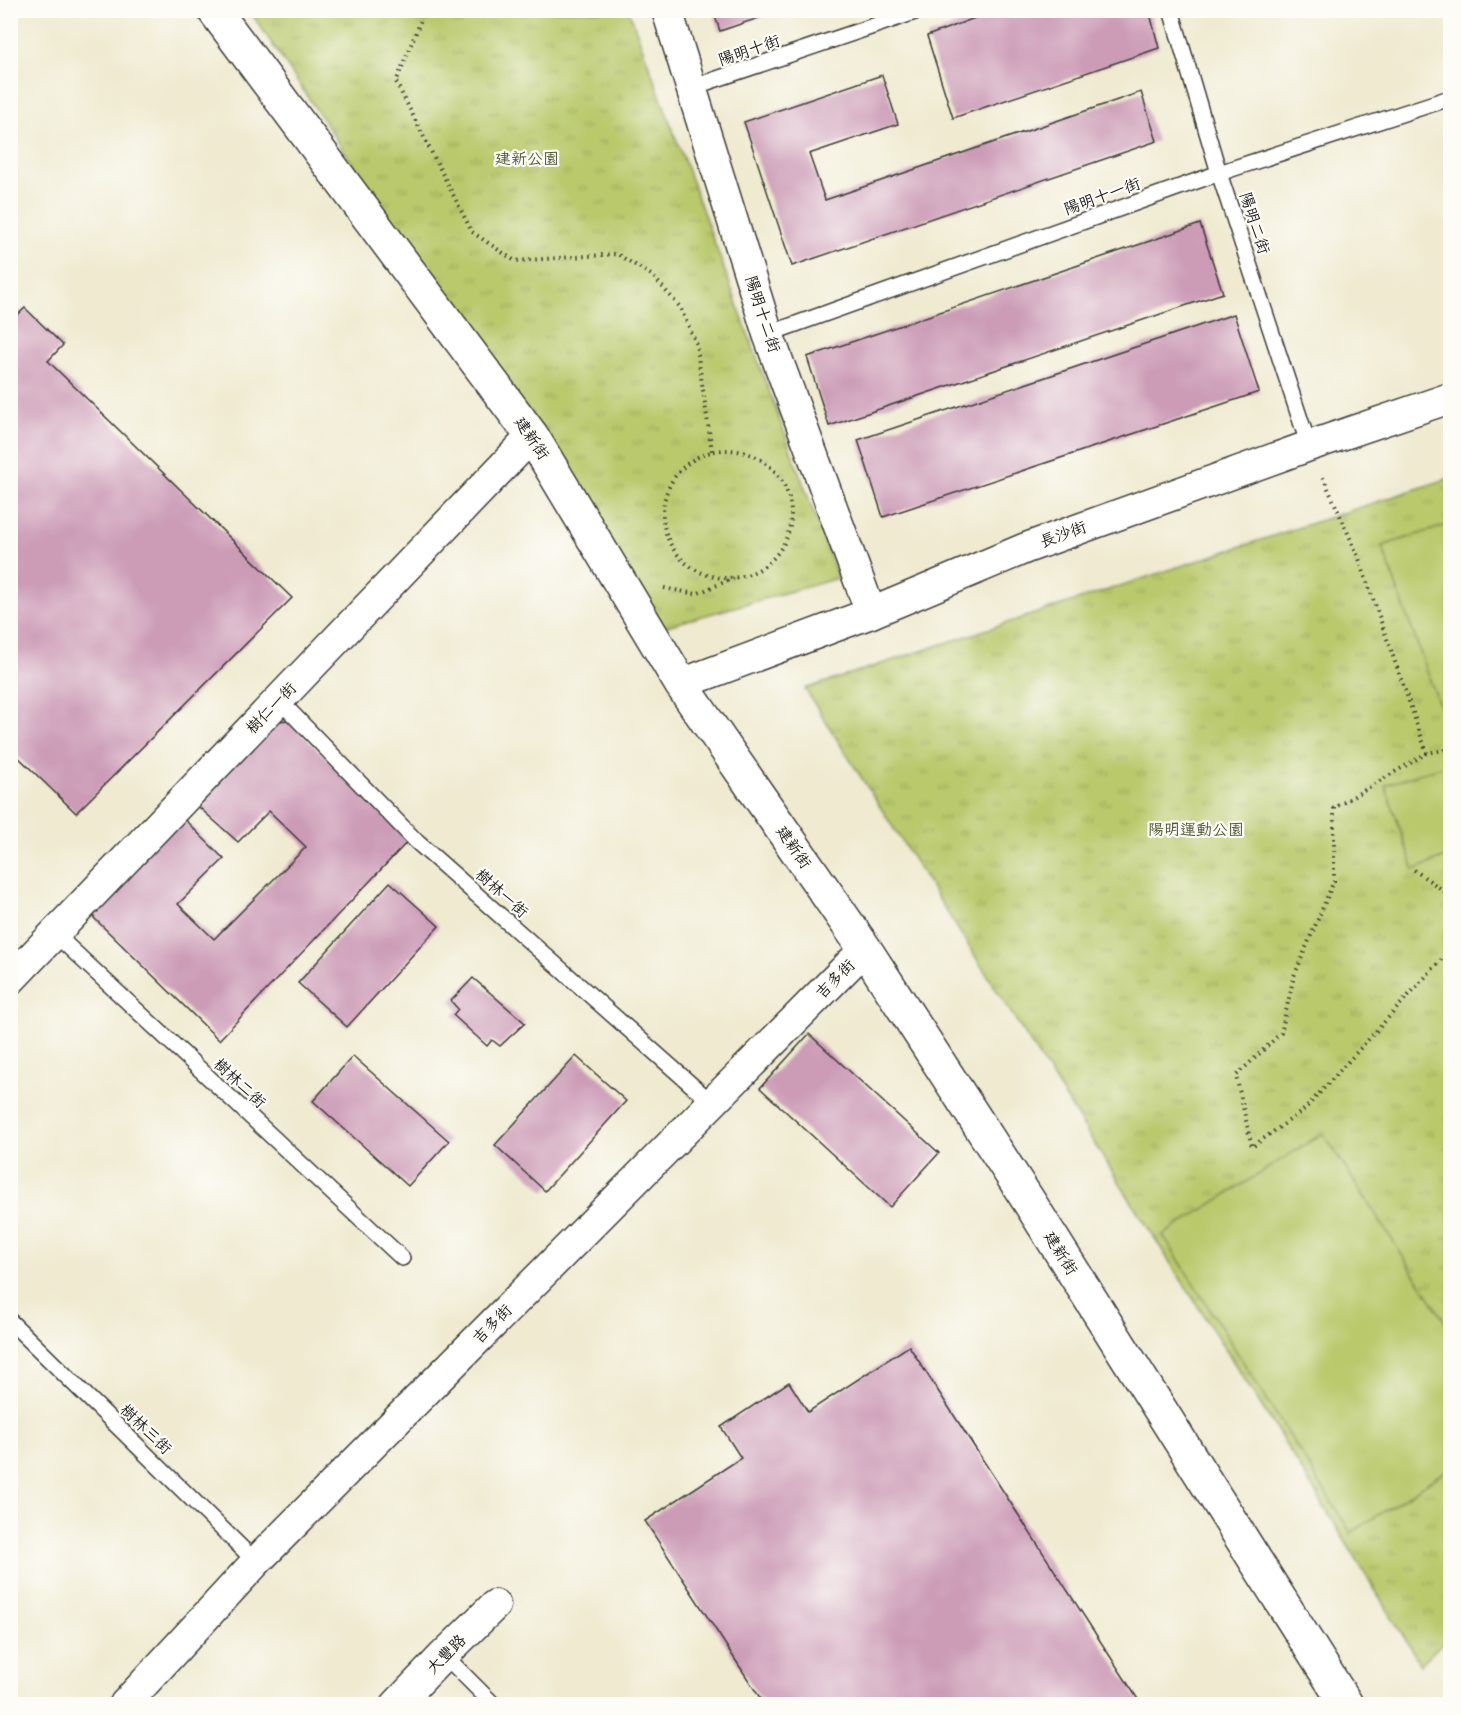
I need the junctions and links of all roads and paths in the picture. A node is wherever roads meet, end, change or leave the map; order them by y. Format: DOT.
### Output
graph roads {
  1 [pos="214,10"];
  2 [pos="425,10"];
  3 [pos="667,10"];
  4 [pos="921,10"];
  5 [pos="1172,10"];
  6 [pos="690,88"];
  7 [pos="1450,98"];
  8 [pos="1219,173"];
  9 [pos="768,334"];
  10 [pos="1450,398"];
  11 [pos="532,436"];
  12 [pos="1309,446"];
  13 [pos="712,451"];
  14 [pos="871,613"];
  15 [pos="681,684"];
  16 [pos="279,700"];
  17 [pos="1450,749"];
  18 [pos="1427,753"];
  19 [pos="1414,870"];
  20 [pos="1450,894"];
  21 [pos="1450,926"];
  22 [pos="55,934"];
  23 [pos="865,949"];
  24 [pos="1449,951"];
  25 [pos="10,980"];
  26 [pos="712,1103"];
  27 [pos="402,1258"];
  28 [pos="10,1321"];
  29 [pos="256,1562"];
  30 [pos="495,1605"];
  31 [pos="444,1655"];
  32 [pos="125,1704"];
  33 [pos="397,1704"];
  34 [pos="493,1704"];
  35 [pos="1346,1704"];
  1 -- 11 [label="street, 建新街"];
  2 -- 13 [label="path"];
  3 -- 6 [label="street, 陽明十二街"];
  4 -- 6 [label="lane, 陽明十街"];
  5 -- 8 [label="lane, 陽明二街"];
  6 -- 9 [label="street, 陽明十二街"];
  7 -- 8 [label="lane, 陽明十一街"];
  8 -- 9 [label="lane, 陽明十一街"];
  8 -- 12 [label="lane, 陽明二街"];
  9 -- 14 [label="street, 陽明十二街"];
  10 -- 12 [label="street, 長沙街"];
  11 -- 15 [label="street, 建新街"];
  11 -- 16 [label="street, 樹仁一街"];
  12 -- 14 [label="street, 長沙街"];
  12 -- 18 [label="path"];
  13 -- 13 [label="path"];
  14 -- 15 [label="street, 長沙街"];
  15 -- 23 [label="street, 建新街"];
  16 -- 22 [label="street, 樹仁一街"];
  16 -- 26 [label="lane, 樹林一街"];
  17 -- 18 [label="path"];
  18 -- 24 [label="path"];
  19 -- 20 [label="path"];
  21 -- 24 [label="path"];
  22 -- 25 [label="street, 樹仁一街"];
  22 -- 27 [label="lane, 樹林二街"];
  23 -- 26 [label="street, 吉多街"];
  23 -- 35 [label="street, 建新街"];
  26 -- 29 [label="street, 吉多街"];
  28 -- 29 [label="lane, 樹林三街"];
  29 -- 32 [label="street, 吉多街"];
  30 -- 31 [label="street, 大豐路"];
  31 -- 33 [label="street, 大豐路"];
  31 -- 34 [label="lane"];
}
